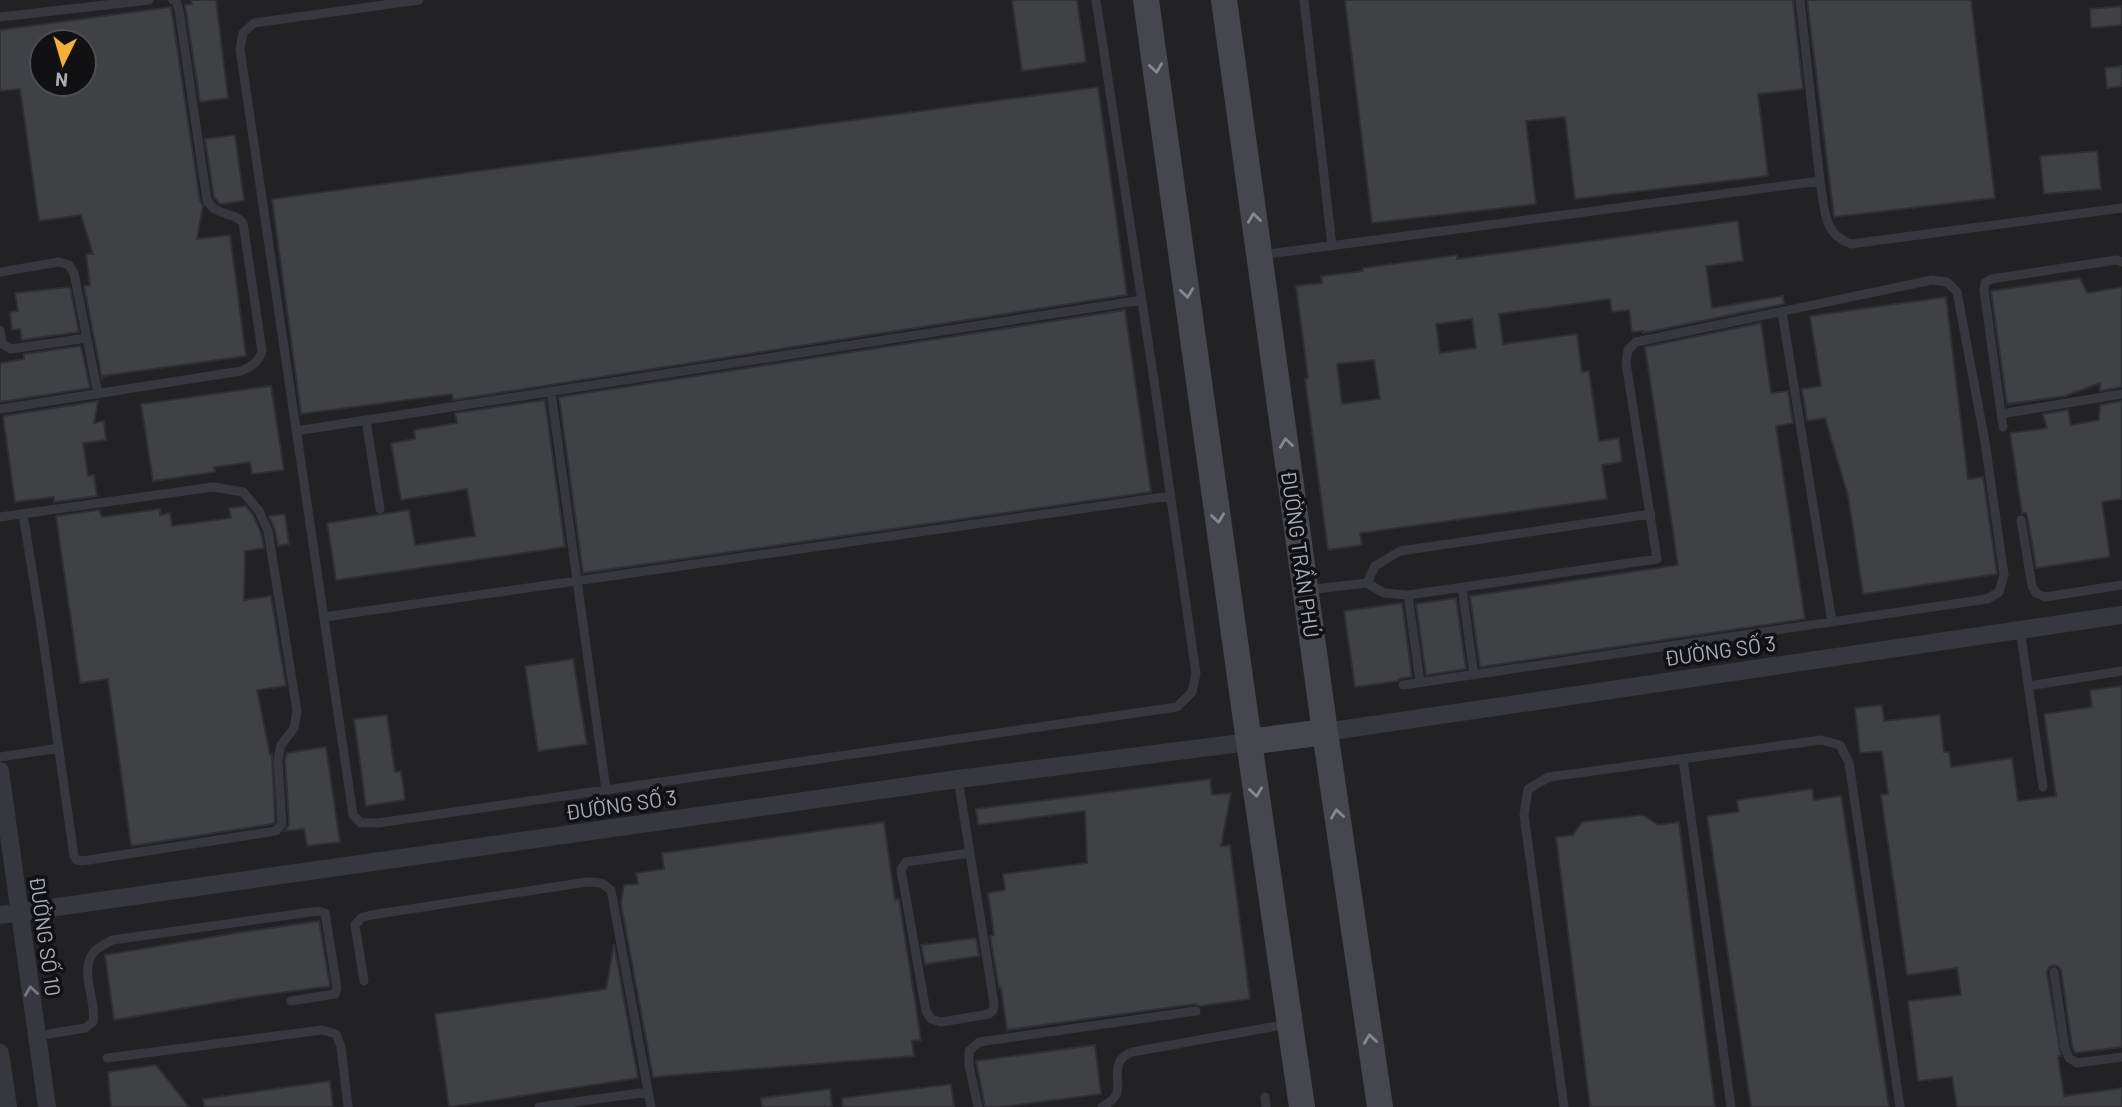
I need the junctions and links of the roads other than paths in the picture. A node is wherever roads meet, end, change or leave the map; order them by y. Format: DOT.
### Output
graph roads {
  1 [pos="149,0"];
  2 [pos="173,0"];
  3 [pos="419,0"];
  4 [pos="1096,0"];
  5 [pos="1146,0"];
  6 [pos="1224,0"];
  7 [pos="1304,0"];
  8 [pos="1800,0"];
  9 [pos="0,18"];
  10 [pos="1820,181"];
  11 [pos="2122,208"];
  12 [pos="1332,246"];
  13 [pos="1260,255"];
  14 [pos="2122,262"];
  15 [pos="0,272"];
  16 [pos="1142,300"];
  17 [pos="1782,312"];
  18 [pos="0,330"];
  19 [pos="87,338"];
  20 [pos="551,392"];
  21 [pos="98,394"];
  22 [pos="2122,394"];
  23 [pos="0,409"];
  24 [pos="2001,414"];
  25 [pos="366,420"];
  26 [pos="2003,427"];
  27 [pos="296,431"];
  28 [pos="1171,496"];
  29 [pos="380,509"];
  30 [pos="23,514"];
  31 [pos="1651,514"];
  32 [pos="0,517"];
  33 [pos="2021,520"];
  34 [pos="576,581"];
  35 [pos="1367,583"];
  36 [pos="2122,585"];
  37 [pos="1462,588"];
  38 [pos="1306,590"];
  39 [pos="1408,595"];
  40 [pos="2122,615"];
  41 [pos="324,617"];
  42 [pos="1832,622"];
  43 [pos="2020,629"];
  44 [pos="2122,670"];
  45 [pos="1474,675"];
  46 [pos="1420,682"];
  47 [pos="1403,685"];
  48 [pos="2028,686"];
  49 [pos="1325,732"];
  50 [pos="1249,742"];
  51 [pos="59,748"];
  52 [pos="0,757"];
  53 [pos="1683,759"];
  54 [pos="0,771"];
  55 [pos="958,779"];
  56 [pos="2043,787"];
  57 [pos="606,790"];
  58 [pos="970,853"];
  59 [pos="20,912"];
  60 [pos="0,915"];
  61 [pos="2054,972"];
  62 [pos="364,981"];
  63 [pos="291,1001"];
  64 [pos="1196,1012"];
  65 [pos="1290,1024"];
  66 [pos="37,1036"];
  67 [pos="0,1053"];
  68 [pos="2122,1057"];
  69 [pos="107,1058"];
  70 [pos="648,1092"];
  71 [pos="8,1107"];
  72 [pos="47,1107"];
  73 [pos="348,1107"];
  74 [pos="539,1107"];
  75 [pos="650,1107"];
  76 [pos="978,1107"];
  77 [pos="1102,1107"];
  78 [pos="1302,1107"];
  79 [pos="1380,1107"];
  80 [pos="1564,1107"];
  81 [pos="1731,1107"];
  82 [pos="1900,1107"];
  1 -- 9 [label="lane"];
  2 -- 21 [label="lane"];
  3 -- 27 [label="lane"];
  4 -- 16 [label="lane"];
  5 -- 50 [label="main road, one-way"];
  13 -- 6 [label="main road, ĐƯỜNG TRẦN PHÚ, one-way"];
  7 -- 12 [label="lane"];
  8 -- 10 [label="lane"];
  10 -- 11 [label="lane"];
  10 -- 12 [label="lane"];
  12 -- 13 [label="lane"];
  38 -- 13 [label="main road, ĐƯỜNG TRẦN PHÚ, one-way"];
  14 -- 24 [label="lane"];
  15 -- 19 [label="lane"];
  16 -- 20 [label="lane"];
  16 -- 28 [label="lane"];
  17 -- 31 [label="lane"];
  17 -- 42 [label="lane"];
  17 -- 42 [label="lane"];
  18 -- 19 [label="lane"];
  19 -- 21 [label="lane"];
  20 -- 25 [label="lane"];
  20 -- 34 [label="lane"];
  21 -- 23 [label="lane"];
  22 -- 24 [label="lane"];
  24 -- 26 [label="lane"];
  25 -- 27 [label="lane"];
  25 -- 29 [label="lane"];
  27 -- 41 [label="lane"];
  28 -- 34 [label="lane"];
  28 -- 57 [label="lane"];
  30 -- 32 [label="lane"];
  30 -- 51 [label="lane"];
  30 -- 51 [label="lane"];
  31 -- 35 [label="lane"];
  31 -- 37 [label="lane"];
  33 -- 36 [label="lane"];
  34 -- 41 [label="lane"];
  34 -- 57 [label="lane"];
  35 -- 38 [label="lane"];
  35 -- 39 [label="lane"];
  37 -- 39 [label="lane"];
  37 -- 45 [label="lane"];
  38 -- 49 [label="main road, ĐƯỜNG TRẦN PHÚ"];
  39 -- 46 [label="lane"];
  40 -- 43 [label="street, ĐƯỜNG SỐ 3"];
  41 -- 57 [label="lane"];
  42 -- 45 [label="lane"];
  43 -- 48 [label="lane"];
  43 -- 49 [label="street, ĐƯỜNG SỐ 3"];
  44 -- 48 [label="lane"];
  45 -- 46 [label="lane"];
  46 -- 47 [label="lane"];
  48 -- 56 [label="lane"];
  49 -- 50 [label="main road"];
  79 -- 49 [label="main road, ĐƯỜNG TRẦN PHÚ, one-way"];
  50 -- 55 [label="street, ĐƯỜNG SỐ 3"];
  50 -- 65 [label="main road, one-way"];
  51 -- 52 [label="lane"];
  53 -- 80 [label="lane"];
  53 -- 81 [label="lane"];
  53 -- 82 [label="lane"];
  54 -- 59 [label="street, ĐƯỜNG SỐ 10"];
  55 -- 58 [label="lane"];
  55 -- 59 [label="street, ĐƯỜNG SỐ 3"];
  58 -- 58 [label="lane"];
  59 -- 60 [label="street, ĐƯỜNG SỐ 3"];
  66 -- 59 [label="street, ĐƯỜNG SỐ 10, one-way"];
  61 -- 68 [label="lane"];
  62 -- 70 [label="lane"];
  63 -- 66 [label="lane"];
  64 -- 76 [label="lane"];
  65 -- 77 [label="lane"];
  65 -- 78 [label="main road"];
  66 -- 72 [label="street, ĐƯỜNG SỐ 10"];
  67 -- 71 [label="street"];
  69 -- 73 [label="lane"];
  70 -- 74 [label="lane"];
  70 -- 75 [label="lane"];
}
